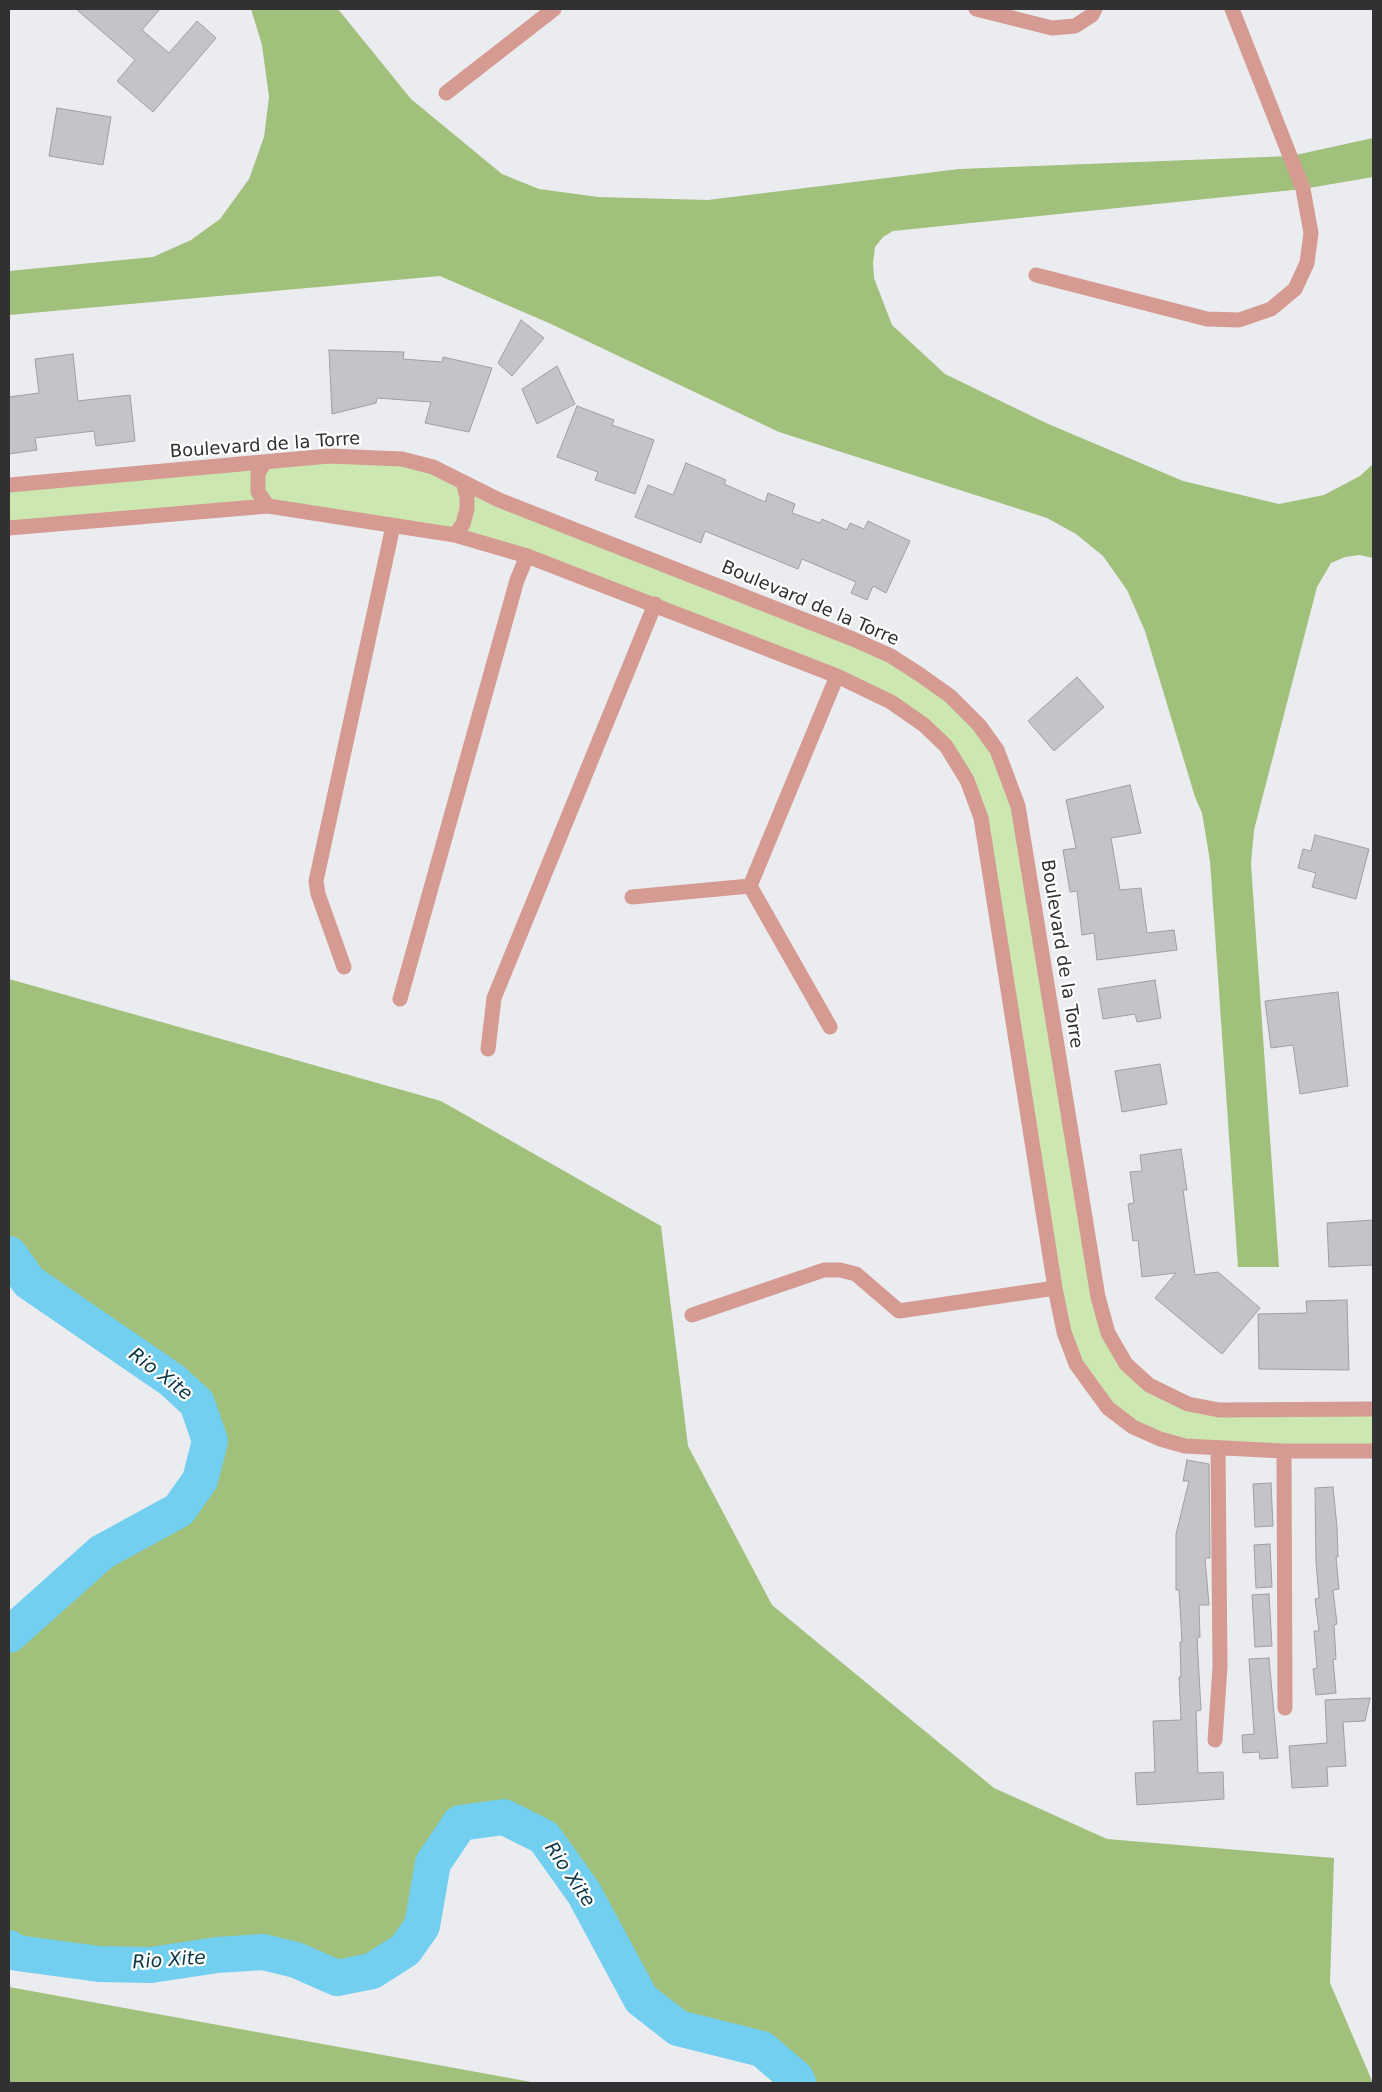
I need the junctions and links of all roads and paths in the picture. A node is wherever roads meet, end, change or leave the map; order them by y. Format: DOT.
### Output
graph roads {
  1 [pos="554,9"];
  2 [pos="976,9"];
  3 [pos="1095,9"];
  4 [pos="1232,9"];
  5 [pos="446,93"];
  6 [pos="1036,275"];
  7 [pos="264,463"];
  8 [pos="463,482"];
  9 [pos="9,485"];
  10 [pos="268,506"];
  11 [pos="393,526"];
  12 [pos="9,528"];
  13 [pos="454,535"];
  14 [pos="527,556"];
  15 [pos="655,604"];
  16 [pos="837,676"];
  17 [pos="750,886"];
  18 [pos="632,897"];
  19 [pos="344,967"];
  20 [pos="400,999"];
  21 [pos="830,1027"];
  22 [pos="488,1049"];
  23 [pos="1055,1288"];
  24 [pos="692,1315"];
  25 [pos="1373,1409"];
  26 [pos="1218,1448"];
  27 [pos="1284,1451"];
  28 [pos="1373,1452"];
  29 [pos="1285,1708"];
  30 [pos="1214,1740"];
  1 -- 5 [label="street"];
  2 -- 3 [label="street"];
  4 -- 6 [label="street"];
  7 -- 8 [label="street, Boulevard de la Torre"];
  7 -- 9 [label="street, Boulevard de la Torre"];
  7 -- 10 [label="street"];
  8 -- 13 [label="street"];
  8 -- 25 [label="street, Boulevard de la Torre"];
  10 -- 11 [label="street"];
  10 -- 12 [label="street"];
  11 -- 13 [label="street"];
  11 -- 19 [label="street"];
  13 -- 14 [label="street"];
  14 -- 15 [label="street"];
  14 -- 20 [label="street"];
  15 -- 16 [label="street"];
  15 -- 22 [label="street"];
  16 -- 17 [label="street"];
  16 -- 23 [label="street"];
  17 -- 18 [label="street"];
  17 -- 21 [label="street"];
  23 -- 24 [label="street"];
  23 -- 26 [label="street"];
  26 -- 27 [label="street"];
  26 -- 30 [label="street"];
  27 -- 28 [label="street"];
  27 -- 29 [label="street"];
}
